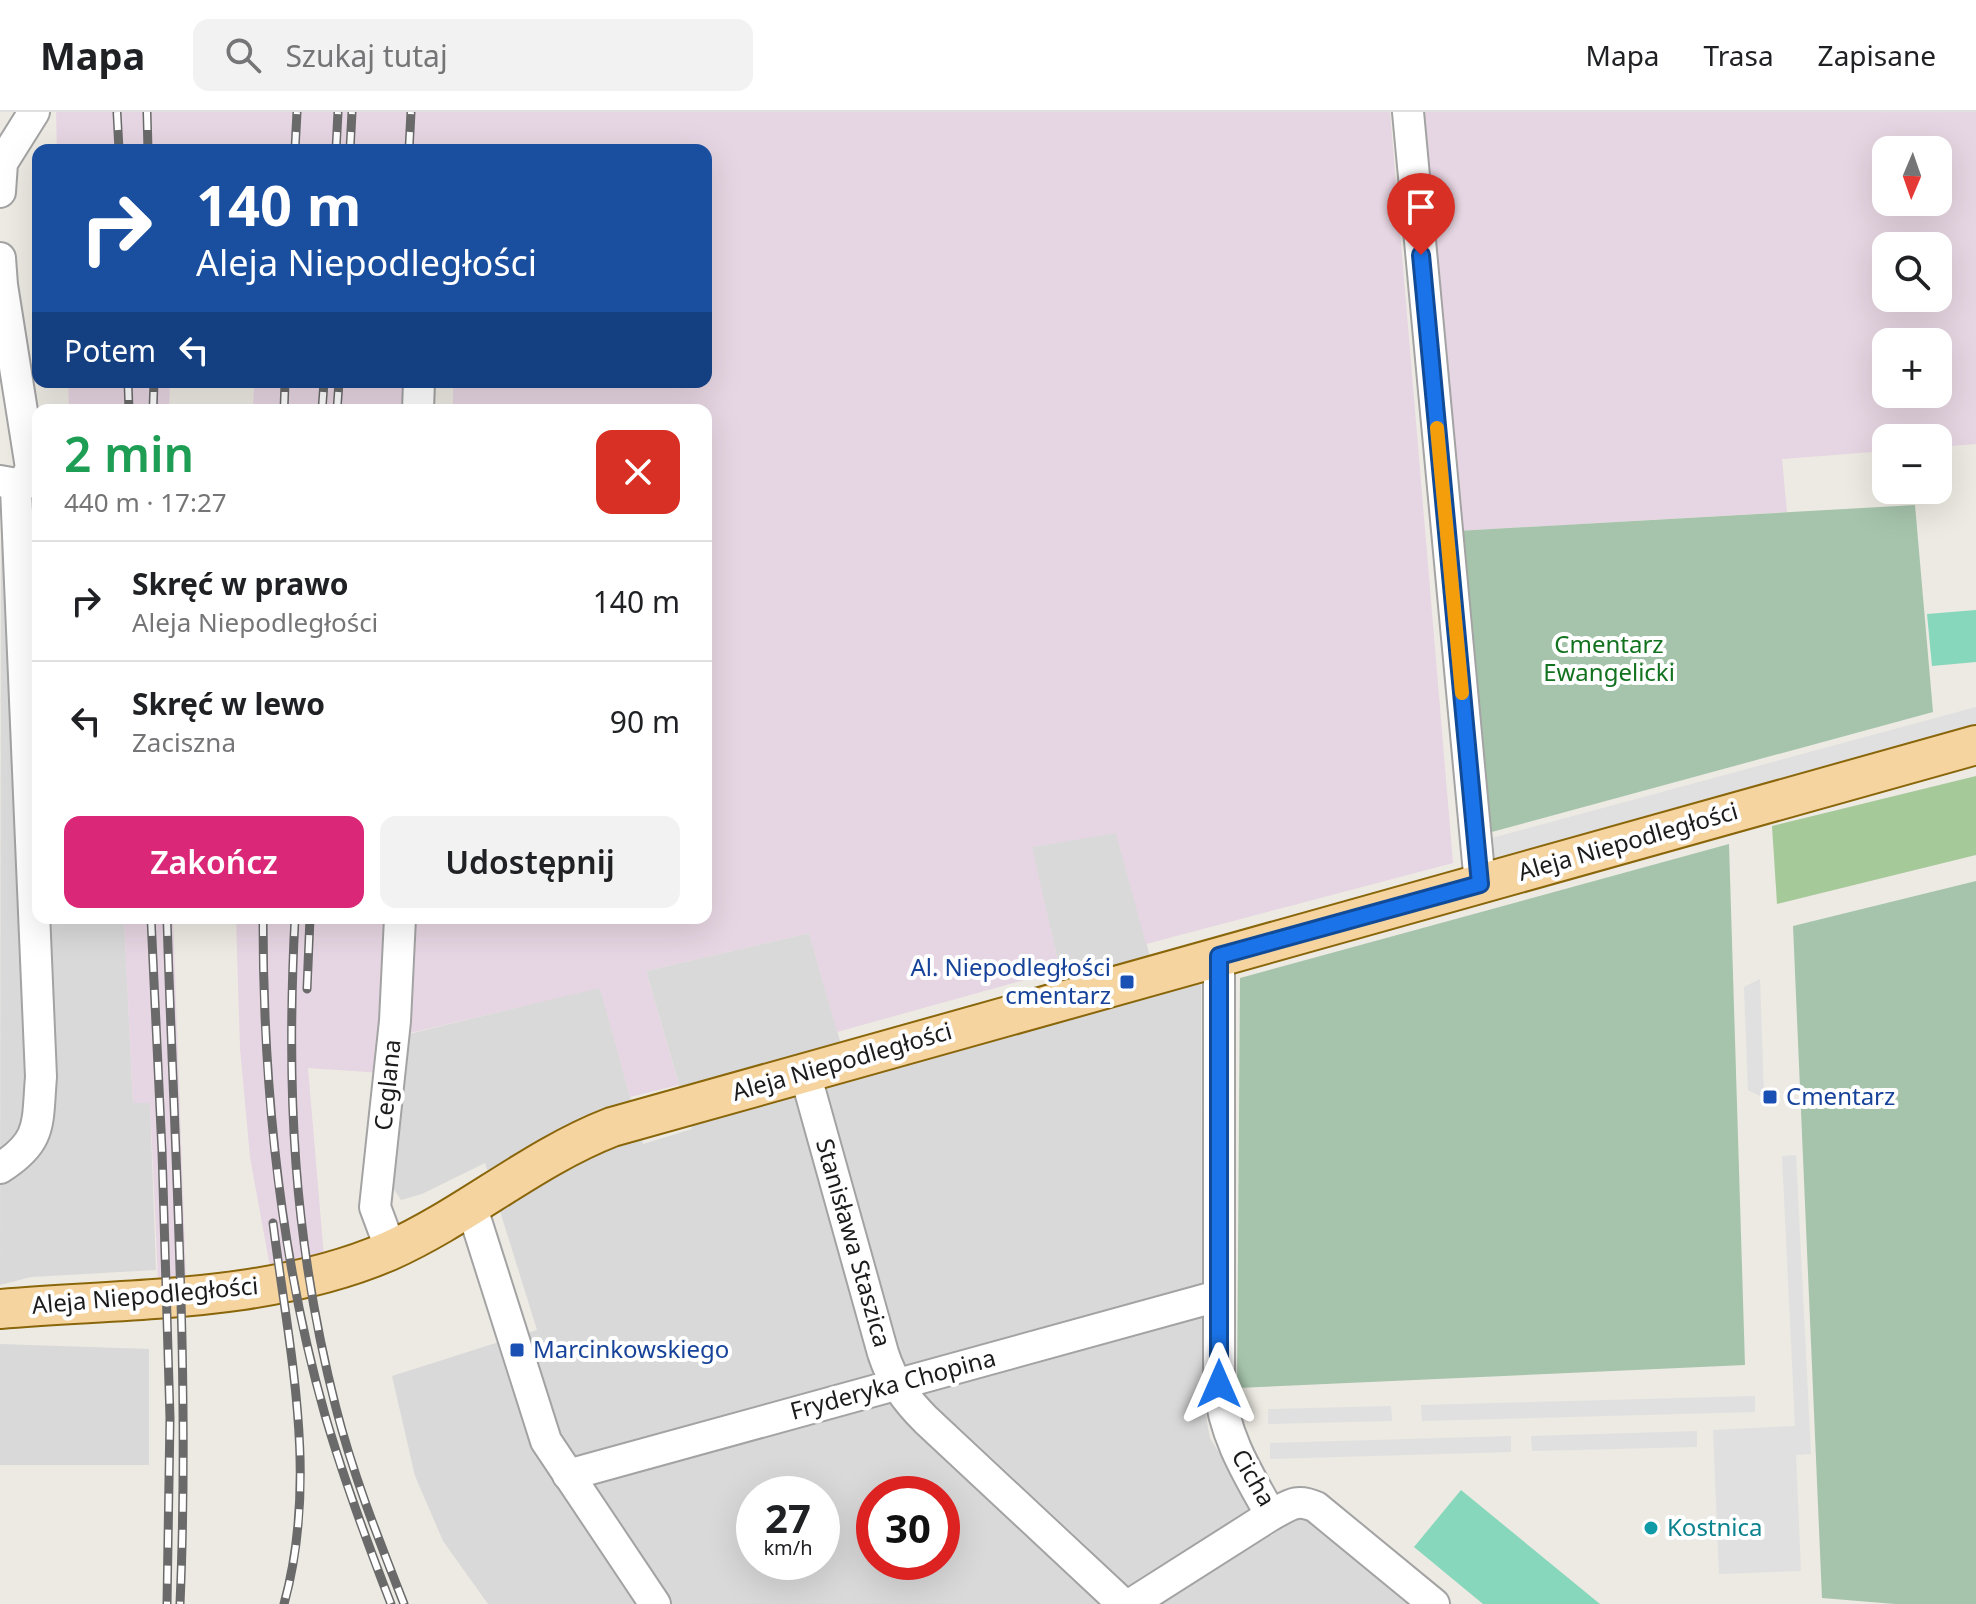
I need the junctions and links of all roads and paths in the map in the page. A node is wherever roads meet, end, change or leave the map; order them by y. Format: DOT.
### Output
graph roads {
  1 [pos="34,112"];
  2 [pos="1408,112"];
  3 [pos="0,192"];
  4 [pos="0,258"];
  5 [pos="8,484"];
  6 [pos="1976,745"];
  7 [pos="1480,884"];
  8 [pos="32,915"];
  9 [pos="32,924"];
  10 [pos="400,924"];
  11 [pos="1219,956"];
  12 [pos="805,1073"];
  13 [pos="0,1168"];
  14 [pos="471,1205"];
  15 [pos="391,1250"];
  16 [pos="1218,1296"];
  17 [pos="0,1309"];
  18 [pos="896,1385"];
  19 [pos="568,1475"];
  20 [pos="1271,1515"];
  21 [pos="655,1604"];
  22 [pos="1123,1604"];
  23 [pos="1131,1604"];
  24 [pos="1434,1604"];
  1 -- 3 [label="street"];
  2 -- 7 [label="street"];
  4 -- 5 [label="street"];
  5 -- 8 [label="street"];
  6 -- 7 [label="main road, Aleja Niepodległości"];
  7 -- 11 [label="main road, Aleja Niepodległości"];
  9 -- 13 [label="street"];
  10 -- 15 [label="street, Ceglana"];
  11 -- 12 [label="main road, Aleja Niepodległości"];
  11 -- 16 [label="street, Cicha"];
  12 -- 14 [label="main road, Aleja Niepodległości"];
  12 -- 18 [label="street, Stanisława Staszica"];
  14 -- 15 [label="main road, Aleja Niepodległości"];
  14 -- 19 [label="street"];
  15 -- 17 [label="main road, Aleja Niepodległości"];
  16 -- 18 [label="street, Fryderyka Chopina"];
  16 -- 20 [label="street, Cicha"];
  18 -- 19 [label="street, Fryderyka Chopina"];
  18 -- 22 [label="street, Stanisława Staszica"];
  19 -- 21 [label="street"];
  20 -- 23 [label="street"];
  20 -- 24 [label="street, Cicha"];
}
